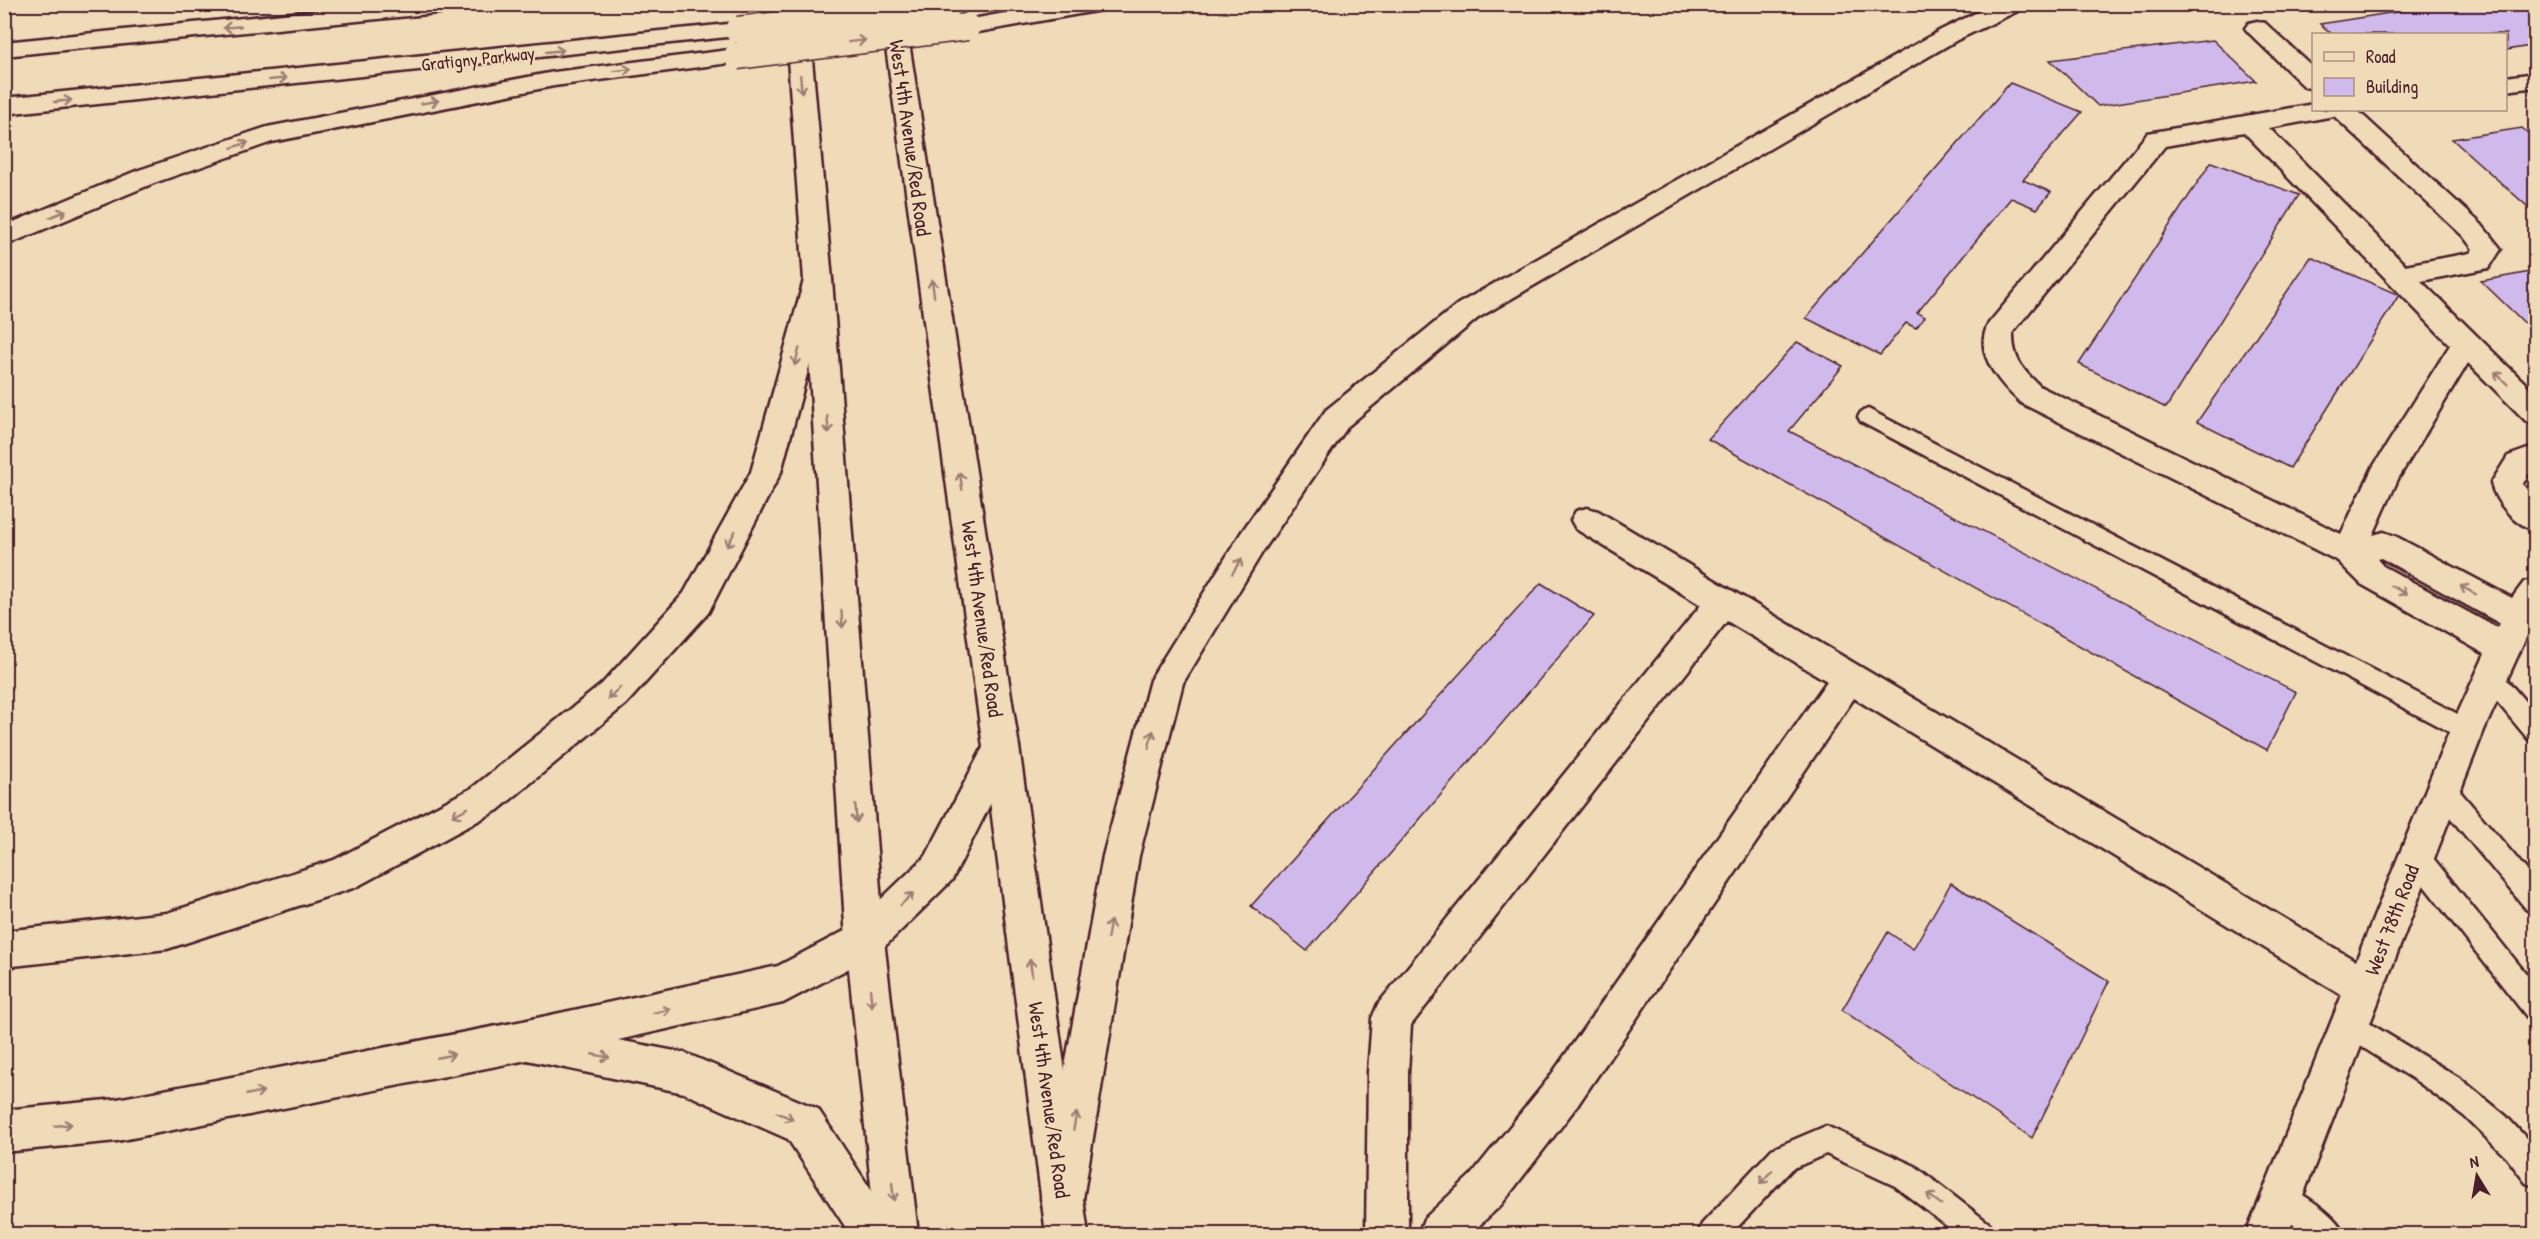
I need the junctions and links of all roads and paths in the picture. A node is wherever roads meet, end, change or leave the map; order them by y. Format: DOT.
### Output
graph roads {
  1 [pos="458,4"];
  2 [pos="795,4"];
  3 [pos="891,4"];
  4 [pos="950,4"];
  5 [pos="1096,4"];
  6 [pos="2014,4"];
  7 [pos="2257,28"];
  8 [pos="4,49"];
  9 [pos="2312,81"];
  10 [pos="4,106"];
  11 [pos="2320,111"];
  12 [pos="2344,111"];
  13 [pos="2250,123"];
  14 [pos="4,237"];
  15 [pos="2400,275"];
  16 [pos="818,280"];
  17 [pos="2466,343"];
  18 [pos="2535,413"];
  19 [pos="1868,417"];
  20 [pos="2535,457"];
  21 [pos="2535,519"];
  22 [pos="1587,520"];
  23 [pos="2349,552"];
  24 [pos="1723,601"];
  25 [pos="2515,629"];
  26 [pos="1849,677"];
  27 [pos="2467,730"];
  28 [pos="2535,732"];
  29 [pos="1001,747"];
  30 [pos="2443,790"];
  31 [pos="2416,856"];
  32 [pos="2535,901"];
  33 [pos="865,940"];
  34 [pos="4,949"];
  35 [pos="2366,988"];
  36 [pos="2535,1008"];
  37 [pos="2351,1025"];
  38 [pos="522,1041"];
  39 [pos="4,1131"];
  40 [pos="2535,1173"];
  41 [pos="2282,1198"];
  42 [pos="1064,1217"];
  43 [pos="875,1234"];
  44 [pos="897,1234"];
  45 [pos="1387,1234"];
  46 [pos="1439,1234"];
  47 [pos="1712,1234"];
  48 [pos="1980,1234"];
  49 [pos="2267,1234"];
  50 [pos="2330,1234"];
  1 -- 8 [label="main road, one-way"];
  2 -- 16 [label="main road, one-way"];
  29 -- 3 [label="main road, West 4th Avenue/Red Road, one-way"];
  10 -- 4 [label="main road, Gratigny Parkway, one-way, bridge"];
  14 -- 5 [label="main road, one-way, bridge"];
  42 -- 6 [label="main road, one-way"];
  7 -- 9 [label="main road"];
  11 -- 13 [label="main road"];
  12 -- 15 [label="main road"];
  13 -- 15 [label="main road"];
  13 -- 23 [label="main road"];
  15 -- 17 [label="main road"];
  16 -- 33 [label="main road, one-way"];
  16 -- 34 [label="main road, one-way"];
  18 -- 17 [label="main road, one-way"];
  17 -- 23 [label="main road"];
  19 -- 27 [label="lane"];
  20 -- 21 [label="main road"];
  22 -- 24 [label="main road"];
  23 -- 25 [label="main road"];
  24 -- 26 [label="main road"];
  24 -- 45 [label="main road"];
  25 -- 27 [label="main road, West 78th Road"];
  25 -- 28 [label="lane"];
  26 -- 35 [label="main road"];
  26 -- 46 [label="main road"];
  27 -- 30 [label="main road, West 78th Road"];
  33 -- 29 [label="main road, one-way"];
  42 -- 29 [label="main road, West 4th Avenue/Red Road, one-way"];
  30 -- 31 [label="main road, West 78th Road"];
  30 -- 32 [label="lane"];
  31 -- 35 [label="main road, West 78th Road"];
  31 -- 36 [label="lane"];
  38 -- 33 [label="main road, one-way"];
  33 -- 44 [label="main road, one-way"];
  35 -- 37 [label="main road, West 78th Road"];
  37 -- 40 [label="lane"];
  37 -- 41 [label="main road, West 78th Road"];
  39 -- 38 [label="main road, one-way"];
  38 -- 43 [label="main road, one-way"];
  41 -- 49 [label="main road, West 78th Road"];
  41 -- 50 [label="lane"];
  48 -- 47 [label="lane, one-way"];
}
